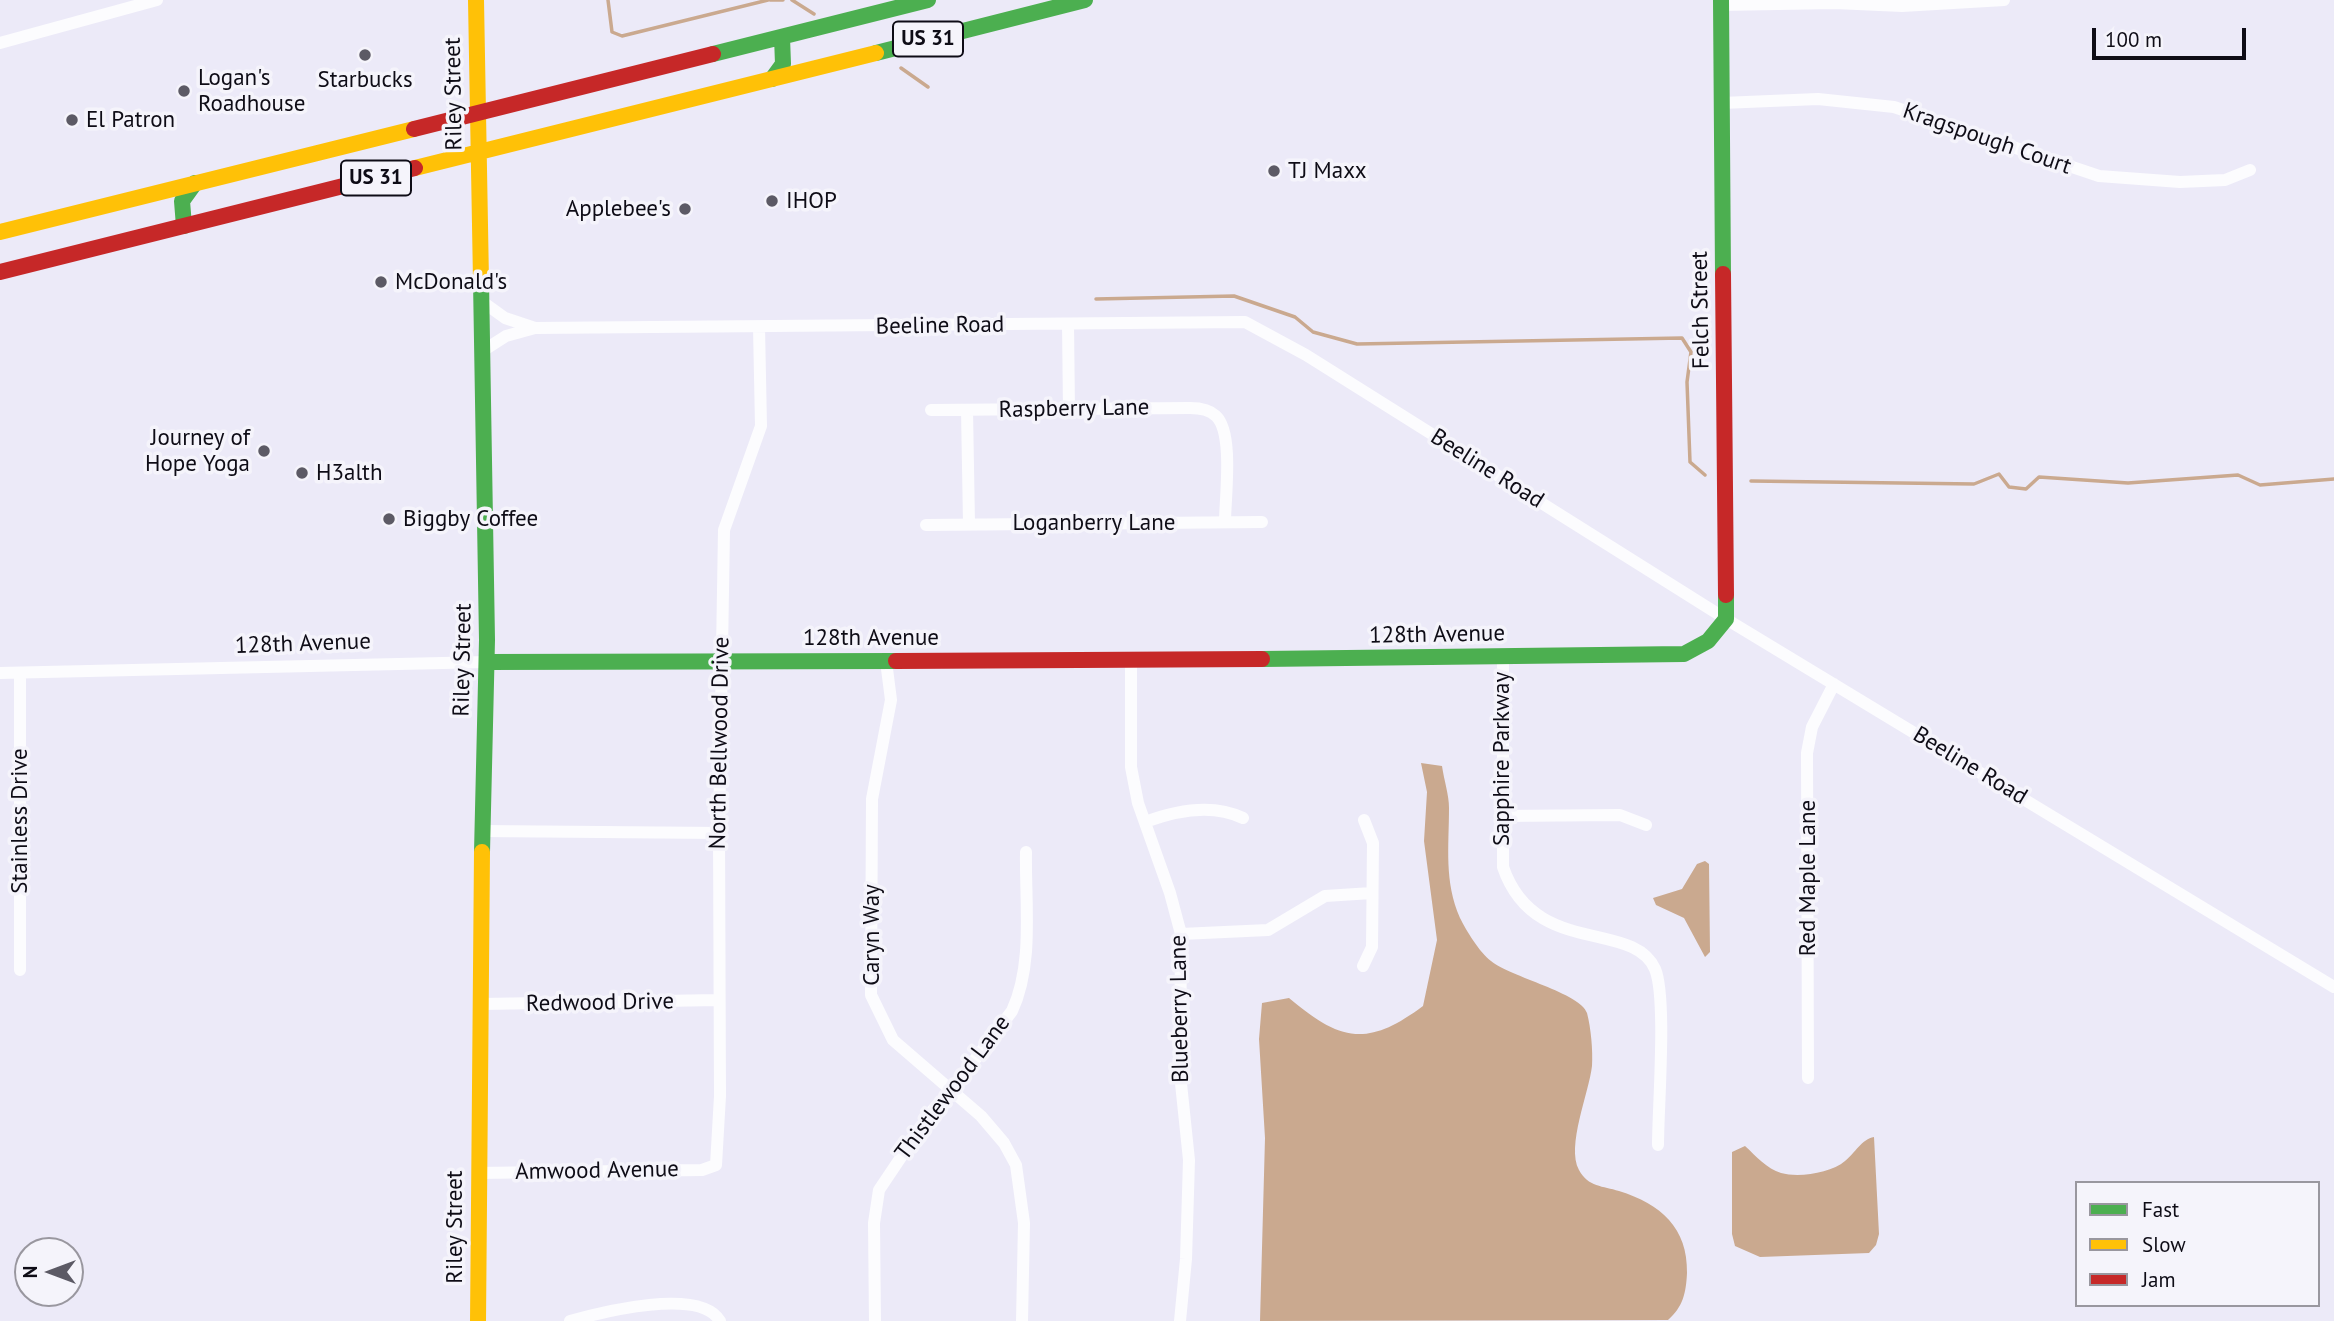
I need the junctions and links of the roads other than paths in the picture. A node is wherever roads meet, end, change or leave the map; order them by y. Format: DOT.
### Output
graph roads {
  1 [pos="157,0"];
  2 [pos="476,0"];
  3 [pos="928,0"];
  4 [pos="1085,0"];
  5 [pos="2004,0"];
  6 [pos="1721,2"];
  7 [pos="782,37"];
  8 [pos="0,43"];
  9 [pos="772,79"];
  10 [pos="1722,103"];
  11 [pos="477,113"];
  12 [pos="478,152"];
  13 [pos="2249,170"];
  14 [pos="195,183"];
  15 [pos="184,226"];
  16 [pos="0,232"];
  17 [pos="0,272"];
  18 [pos="480,300"];
  19 [pos="1069,324"];
  20 [pos="759,327"];
  21 [pos="535,328"];
  22 [pos="481,352"];
  23 [pos="931,410"];
  24 [pos="967,410"];
  25 [pos="1069,410"];
  26 [pos="1225,522"];
  27 [pos="1262,522"];
  28 [pos="968,523"];
  29 [pos="926,525"];
  30 [pos="1726,619"];
  31 [pos="1503,657"];
  32 [pos="721,661"];
  33 [pos="886,661"];
  34 [pos="1131,661"];
  35 [pos="487,662"];
  36 [pos="0,673"];
  37 [pos="20,673"];
  38 [pos="1834,684"];
  39 [pos="1501,816"];
  40 [pos="1243,818"];
  41 [pos="1364,820"];
  42 [pos="1145,822"];
  43 [pos="1646,825"];
  44 [pos="482,831"];
  45 [pos="719,833"];
  46 [pos="1026,852"];
  47 [pos="1372,893"];
  48 [pos="1181,934"];
  49 [pos="1363,966"];
  50 [pos="20,970"];
  51 [pos="2334,987"];
  52 [pos="719,1000"];
  53 [pos="482,1004"];
  54 [pos="1808,1078"];
  55 [pos="951,1091"];
  56 [pos="1658,1146"];
  57 [pos="716,1165"];
  58 [pos="478,1173"];
  59 [pos="717,1316"];
  60 [pos="601,1317"];
  61 [pos="478,1321"];
  62 [pos="570,1321"];
  63 [pos="874,1321"];
  64 [pos="1022,1321"];
  65 [pos="1180,1321"];
  1 -- 8 [label="street"];
  2 -- 11 [label="main road, Riley Street"];
  3 -- 7 [label="main road, US 31"];
  4 -- 9 [label="main road, US 31"];
  5 -- 6 [label="street"];
  6 -- 10 [label="main road, Felch Street"];
  7 -- 9 [label="main road"];
  7 -- 11 [label="main road, US 31"];
  9 -- 12 [label="main road, US 31"];
  10 -- 13 [label="street, Kragspough Court"];
  10 -- 30 [label="main road, Felch Street"];
  11 -- 12 [label="main road, Riley Street"];
  11 -- 14 [label="main road, US 31"];
  12 -- 15 [label="main road, US 31"];
  12 -- 18 [label="main road, Riley Street"];
  14 -- 15 [label="main road"];
  14 -- 16 [label="main road, US 31"];
  15 -- 17 [label="main road, US 31"];
  18 -- 21 [label="street, Beeline Road"];
  18 -- 22 [label="main road, Riley Street"];
  19 -- 20 [label="street, Beeline Road"];
  19 -- 25 [label="street"];
  19 -- 30 [label="street, Beeline Road"];
  20 -- 21 [label="street, Beeline Road"];
  20 -- 32 [label="street, North Bellwood Drive"];
  21 -- 22 [label="street, Beeline Road"];
  22 -- 35 [label="main road, Riley Street"];
  23 -- 24 [label="street, Raspberry Lane"];
  24 -- 25 [label="street, Raspberry Lane"];
  24 -- 28 [label="street"];
  25 -- 26 [label="street, Raspberry Lane"];
  26 -- 27 [label="street, Loganberry Lane"];
  26 -- 28 [label="street, Loganberry Lane"];
  28 -- 29 [label="street, Loganberry Lane"];
  30 -- 31 [label="main road, 128th Avenue"];
  30 -- 38 [label="street, Beeline Road"];
  31 -- 34 [label="main road, 128th Avenue"];
  31 -- 39 [label="street, Sapphire Parkway"];
  32 -- 33 [label="main road, 128th Avenue"];
  32 -- 35 [label="main road, 128th Avenue"];
  32 -- 45 [label="street, North Bellwood Drive"];
  33 -- 34 [label="main road, 128th Avenue"];
  33 -- 55 [label="street, Caryn Way"];
  34 -- 42 [label="street, Blueberry Lane"];
  35 -- 37 [label="street, 128th Avenue"];
  35 -- 44 [label="main road, Riley Street"];
  36 -- 37 [label="street, 128th Avenue"];
  37 -- 50 [label="street, Stainless Drive"];
  38 -- 51 [label="street, Beeline Road"];
  38 -- 54 [label="street, Red Maple Lane"];
  39 -- 43 [label="street"];
  39 -- 56 [label="street, Sapphire Parkway"];
  40 -- 42 [label="street"];
  41 -- 47 [label="street"];
  42 -- 48 [label="street, Blueberry Lane"];
  44 -- 45 [label="street"];
  44 -- 53 [label="main road, Riley Street"];
  45 -- 52 [label="street, North Bellwood Drive"];
  46 -- 55 [label="street, Thistlewood Lane"];
  47 -- 48 [label="street"];
  47 -- 49 [label="street"];
  48 -- 65 [label="street, Blueberry Lane"];
  52 -- 53 [label="street, Redwood Drive"];
  52 -- 57 [label="street, North Bellwood Drive"];
  53 -- 58 [label="main road, Riley Street"];
  55 -- 63 [label="street, Thistlewood Lane"];
  55 -- 64 [label="street, Caryn Way"];
  57 -- 58 [label="street, Amwood Avenue"];
  58 -- 61 [label="main road, Riley Street"];
  59 -- 60 [label="street"];
  60 -- 62 [label="street"];
}
